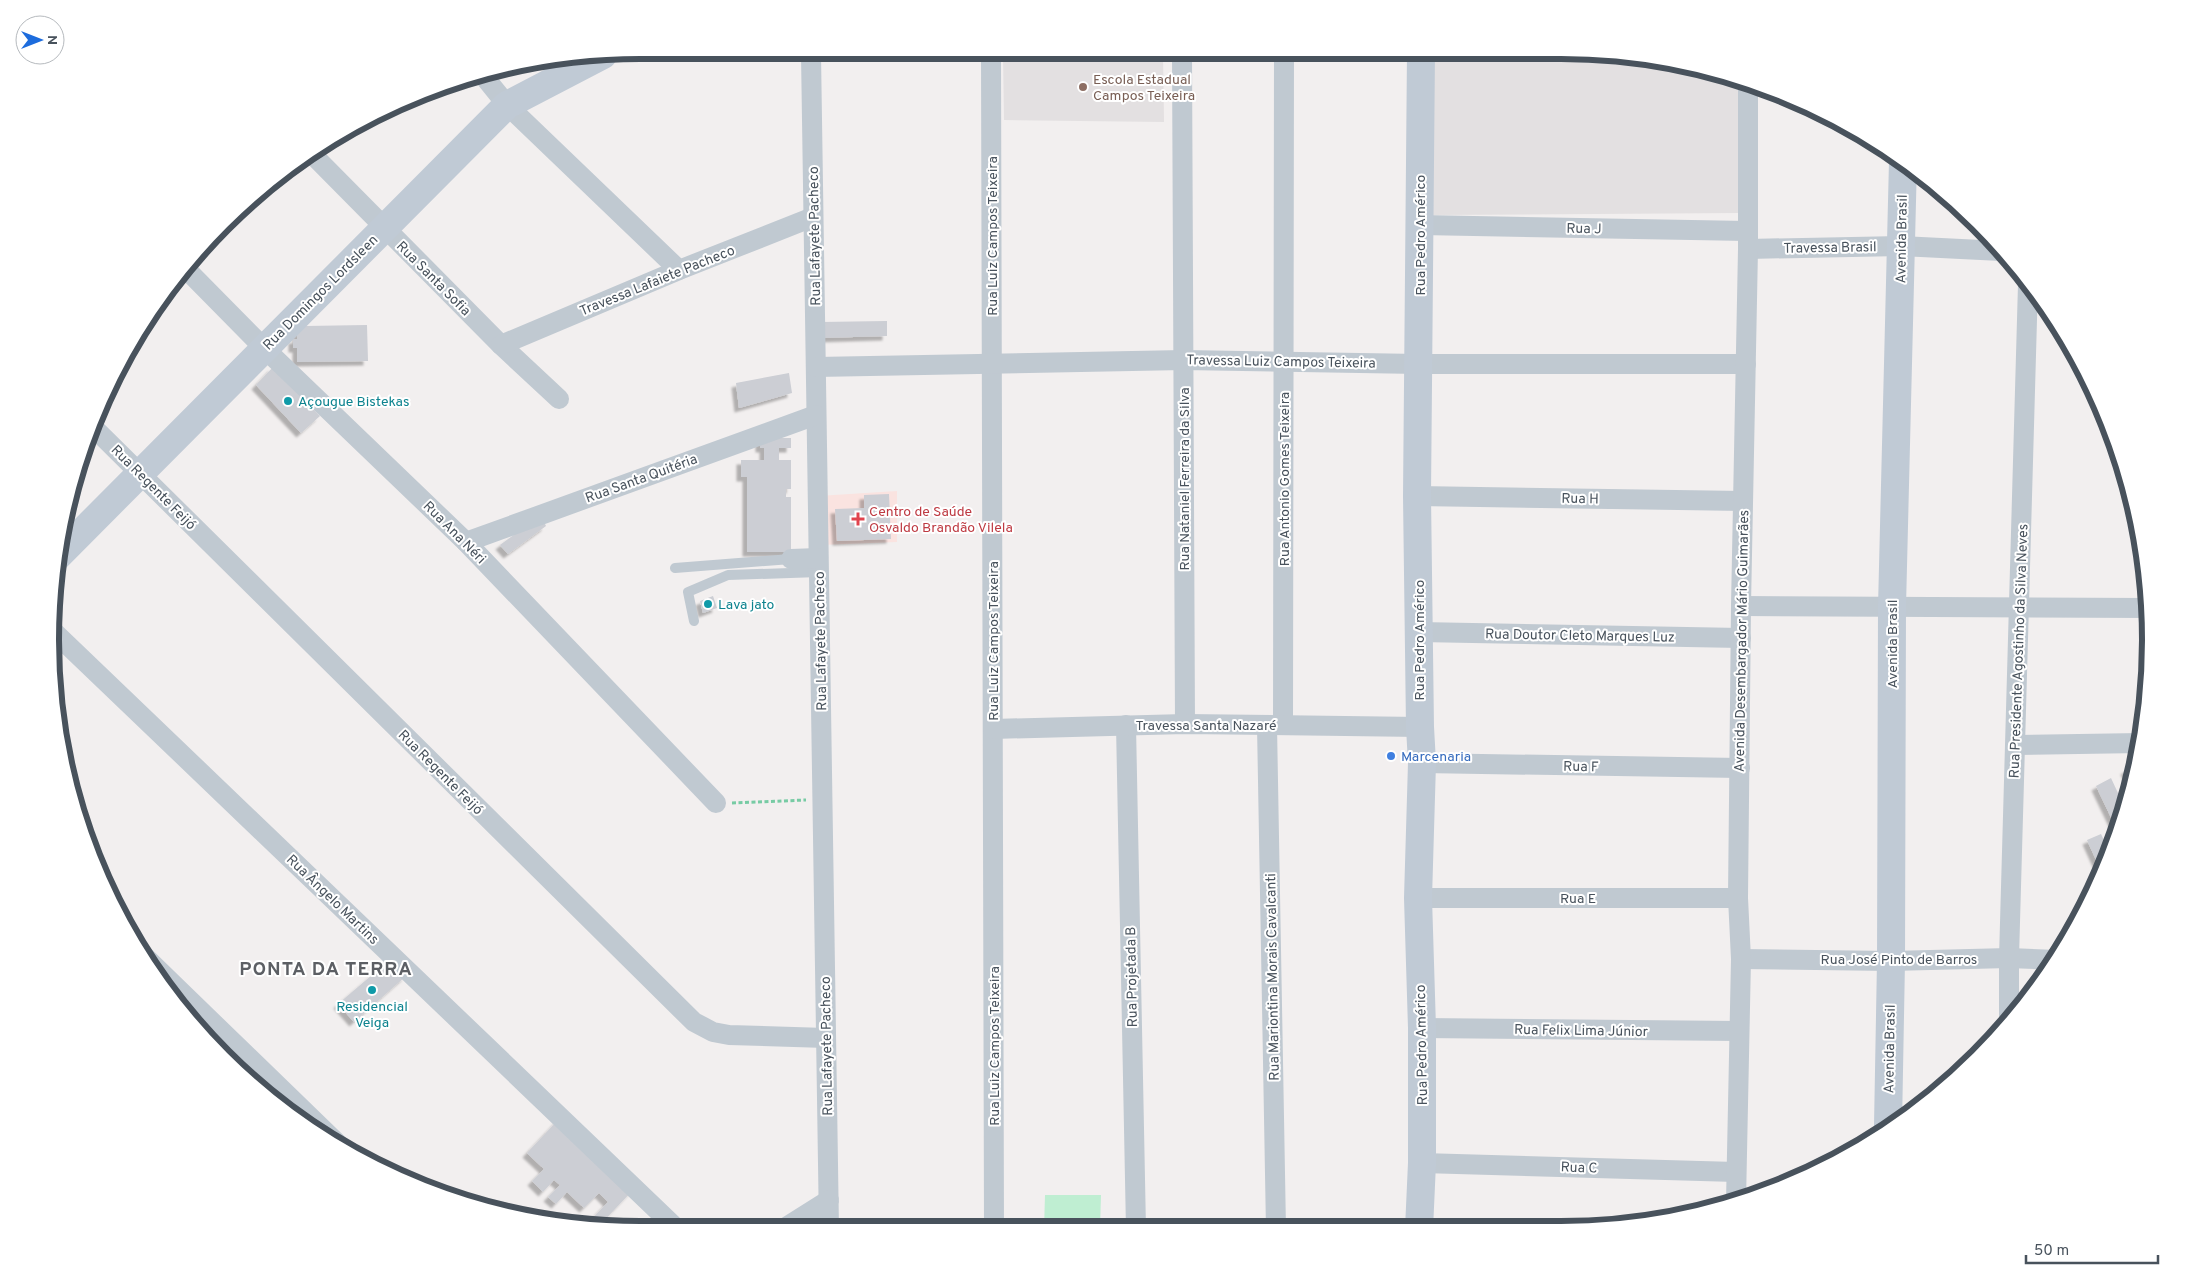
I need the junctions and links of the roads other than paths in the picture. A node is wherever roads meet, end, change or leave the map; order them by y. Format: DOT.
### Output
graph roads {
  1 [pos="811,59"];
  2 [pos="991,59"];
  3 [pos="1182,59"];
  4 [pos="1284,59"];
  5 [pos="1421,59"];
  6 [pos="591,61"];
  7 [pos="487,80"];
  8 [pos="1748,90"];
  9 [pos="507,104"];
  10 [pos="316,158"];
  11 [pos="1903,170"];
  12 [pos="813,217"];
  13 [pos="1421,225"];
  14 [pos="384,228"];
  15 [pos="1748,240"];
  16 [pos="1901,246"];
  17 [pos="1992,251"];
  18 [pos="679,270"];
  19 [pos="190,273"];
  20 [pos="2028,294"];
  21 [pos="501,345"];
  22 [pos="264,348"];
  23 [pos="1184,360"];
  24 [pos="1284,360"];
  25 [pos="992,364"];
  26 [pos="1419,364"];
  27 [pos="1746,364"];
  28 [pos="816,367"];
  29 [pos="559,399"];
  30 [pos="816,415"];
  31 [pos="98,431"];
  32 [pos="139,472"];
  33 [pos="1418,496"];
  34 [pos="1743,501"];
  35 [pos="466,542"];
  36 [pos="67,547"];
  37 [pos="791,559"];
  38 [pos="819,565"];
  39 [pos="675,568"];
  40 [pos="1741,606"];
  41 [pos="1892,607"];
  42 [pos="2020,607"];
  43 [pos="2141,608"];
  44 [pos="694,621"];
  45 [pos="1419,632"];
  46 [pos="59,637"];
  47 [pos="1741,638"];
  48 [pos="1185,724"];
  49 [pos="1126,725"];
  50 [pos="1275,725"];
  51 [pos="1420,727"];
  52 [pos="993,729"];
  53 [pos="2133,743"];
  54 [pos="2016,745"];
  55 [pos="1422,764"];
  56 [pos="1740,768"];
  57 [pos="716,804"];
  58 [pos="1418,898"];
  59 [pos="1738,898"];
  60 [pos="2009,958"];
  61 [pos="1742,959"];
  62 [pos="2046,960"];
  63 [pos="1891,961"];
  64 [pos="169,981"];
  65 [pos="2009,1010"];
  66 [pos="1422,1028"];
  67 [pos="1739,1031"];
  68 [pos="826,1038"];
  69 [pos="1888,1120"];
  70 [pos="315,1121"];
  71 [pos="1422,1163"];
  72 [pos="1736,1172"];
  73 [pos="1736,1194"];
  74 [pos="829,1200"];
  75 [pos="669,1221"];
  76 [pos="796,1221"];
  77 [pos="829,1221"];
  78 [pos="994,1221"];
  79 [pos="1136,1221"];
  80 [pos="1276,1221"];
  81 [pos="1419,1221"];
  1 -- 12 [label="street, Rua Lafayete Pacheco"];
  2 -- 25 [label="street, Rua Luiz Campos Teixeira"];
  3 -- 23 [label="street, Rua Nataniel Ferreira da Silva"];
  4 -- 24 [label="street, Rua Antonio Gomes Teixeira"];
  5 -- 13 [label="street, Rua Pedro Américo"];
  6 -- 9 [label="street, Rua Domingos Lordsleen"];
  7 -- 9 [label="street"];
  8 -- 15 [label="street, Avenida Desembargador Mário Guimarães"];
  9 -- 14 [label="street, Rua Domingos Lordsleen"];
  9 -- 18 [label="street"];
  10 -- 14 [label="street, Rua Santa Sofia"];
  11 -- 16 [label="street, Avenida Brasil"];
  12 -- 18 [label="street, Travessa Lafaiete Pacheco"];
  12 -- 28 [label="street, Rua Lafayete Pacheco"];
  13 -- 15 [label="street, Rua J"];
  13 -- 26 [label="street, Rua Pedro Américo"];
  14 -- 21 [label="street, Rua Santa Sofia"];
  14 -- 22 [label="street, Rua Domingos Lordsleen"];
  15 -- 16 [label="street, Travessa Brasil"];
  15 -- 27 [label="street, Avenida Desembargador Mário Guimarães"];
  16 -- 17 [label="street, Travessa Brasil"];
  16 -- 41 [label="street, Avenida Brasil"];
  18 -- 21 [label="street, Travessa Lafaiete Pacheco"];
  19 -- 22 [label="street, Rua Ana Néri"];
  20 -- 42 [label="street, Rua Presidente Agostinho da Silva Neves"];
  21 -- 29 [label="street, Rua Santa Sofia"];
  22 -- 32 [label="street, Rua Domingos Lordsleen"];
  22 -- 35 [label="street, Rua Ana Néri"];
  23 -- 24 [label="street, Travessa Luiz Campos Teixeira"];
  23 -- 25 [label="street, Travessa Luiz Campos Teixeira"];
  23 -- 48 [label="street, Rua Nataniel Ferreira da Silva"];
  24 -- 26 [label="street, Travessa Luiz Campos Teixeira"];
  24 -- 50 [label="street, Rua Antonio Gomes Teixeira"];
  25 -- 28 [label="street, Travessa Luiz Campos Teixeira"];
  25 -- 52 [label="street, Rua Luiz Campos Teixeira"];
  26 -- 27 [label="street, Travessa Luiz Campos Teixeira"];
  26 -- 33 [label="street, Rua Pedro Américo"];
  27 -- 34 [label="street, Avenida Desembargador Mário Guimarães"];
  28 -- 30 [label="street, Rua Lafayete Pacheco"];
  30 -- 35 [label="street, Rua Santa Quitéria"];
  30 -- 38 [label="street, Rua Lafayete Pacheco"];
  31 -- 32 [label="street, Rua Regente Feijó"];
  32 -- 36 [label="street, Rua Domingos Lordsleen"];
  32 -- 68 [label="street, Rua Regente Feijó"];
  33 -- 34 [label="street, Rua H"];
  33 -- 45 [label="street, Rua Pedro Américo"];
  34 -- 40 [label="street, Avenida Desembargador Mário Guimarães"];
  35 -- 57 [label="street, Rua Ana Néri"];
  37 -- 38 [label="street"];
  37 -- 39 [label="lane"];
  38 -- 44 [label="lane"];
  38 -- 68 [label="street, Rua Lafayete Pacheco"];
  40 -- 41 [label="street"];
  40 -- 47 [label="street, Avenida Desembargador Mário Guimarães"];
  41 -- 42 [label="street"];
  41 -- 63 [label="street, Avenida Brasil"];
  42 -- 43 [label="street"];
  42 -- 54 [label="street, Rua Presidente Agostinho da Silva Neves"];
  45 -- 47 [label="street, Rua Doutor Cleto Marques Luz"];
  45 -- 51 [label="street, Rua Pedro Américo"];
  46 -- 75 [label="street, Rua Ângelo Martins"];
  47 -- 56 [label="street, Avenida Desembargador Mário Guimarães"];
  48 -- 49 [label="street, Travessa Santa Nazaré"];
  48 -- 50 [label="street, Travessa Santa Nazaré"];
  49 -- 52 [label="street, Travessa Santa Nazaré"];
  49 -- 79 [label="street, Rua Projetada B"];
  50 -- 51 [label="street, Travessa Santa Nazaré"];
  50 -- 80 [label="street, Rua Mariontina Morais Cavalcanti"];
  51 -- 55 [label="street, Rua Pedro Américo"];
  52 -- 78 [label="street, Rua Luiz Campos Teixeira"];
  53 -- 54 [label="street"];
  54 -- 60 [label="street, Rua Presidente Agostinho da Silva Neves"];
  55 -- 56 [label="street, Rua F"];
  55 -- 58 [label="street, Rua Pedro Américo"];
  56 -- 59 [label="street, Avenida Desembargador Mário Guimarães"];
  58 -- 59 [label="street, Rua E"];
  58 -- 66 [label="street, Rua Pedro Américo"];
  59 -- 61 [label="street, Avenida Desembargador Mário Guimarães"];
  60 -- 62 [label="street, Rua José Pinto de Barros"];
  60 -- 63 [label="street, Rua José Pinto de Barros"];
  60 -- 65 [label="street, Rua Presidente Agostinho da Silva Neves"];
  61 -- 63 [label="street, Rua José Pinto de Barros"];
  61 -- 67 [label="street, Avenida Desembargador Mário Guimarães"];
  63 -- 69 [label="street, Avenida Brasil"];
  64 -- 70 [label="street"];
  66 -- 67 [label="street, Rua Felix Lima Júnior"];
  66 -- 71 [label="street, Rua Pedro Américo"];
  67 -- 72 [label="street, Avenida Desembargador Mário Guimarães"];
  68 -- 74 [label="street, Rua Lafayete Pacheco"];
  71 -- 72 [label="street, Rua C"];
  71 -- 81 [label="street, Rua Pedro Américo"];
  72 -- 73 [label="street, Avenida Desembargador Mário Guimarães"];
  74 -- 76 [label="street"];
  74 -- 77 [label="street, Rua Lafayete Pacheco"];
}
